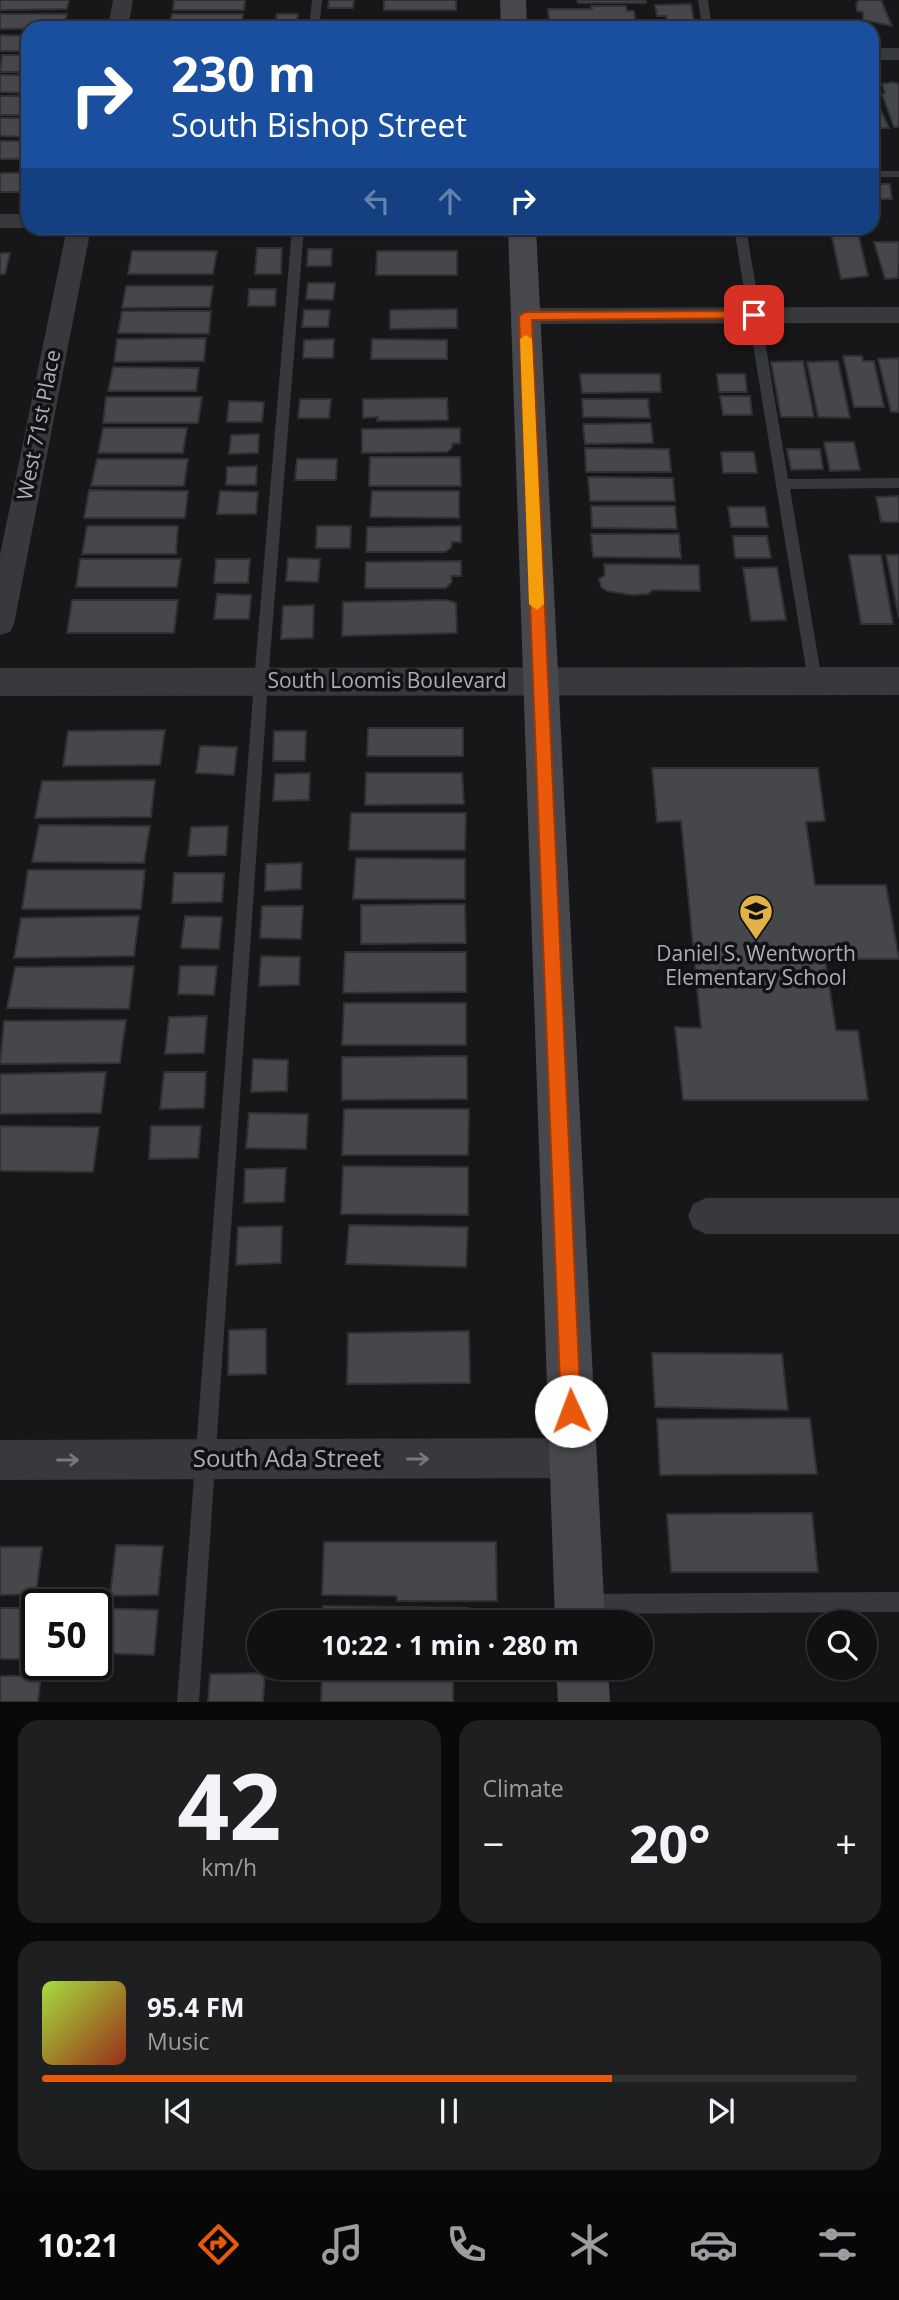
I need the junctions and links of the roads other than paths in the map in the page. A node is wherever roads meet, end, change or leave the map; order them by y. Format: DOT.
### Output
graph roads {
  1 [pos="123,0"];
  2 [pos="317,0"];
  3 [pos="513,0"];
  4 [pos="703,0"];
  5 [pos="119,21"];
  6 [pos="315,21"];
  7 [pos="514,21"];
  8 [pos="706,21"];
  9 [pos="879,54"];
  10 [pos="899,54"];
  11 [pos="879,174"];
  12 [pos="899,174"];
  13 [pos="0,221"];
  14 [pos="21,221"];
  15 [pos="78,235"];
  16 [pos="297,235"];
  17 [pos="522,235"];
  18 [pos="741,235"];
  19 [pos="754,315"];
  20 [pos="899,315"];
  21 [pos="525,316"];
  22 [pos="899,483"];
  23 [pos="782,484"];
  24 [pos="0,624"];
  25 [pos="539,681"];
  26 [pos="815,681"];
  27 [pos="899,681"];
  28 [pos="0,682"];
  29 [pos="261,682"];
  30 [pos="706,1216"];
  31 [pos="899,1216"];
  32 [pos="573,1458"];
  33 [pos="208,1459"];
  34 [pos="0,1460"];
  35 [pos="899,1602"];
  36 [pos="580,1610"];
  37 [pos="653,1610"];
  38 [pos="583,1680"];
  39 [pos="188,1702"];
  40 [pos="584,1702"];
  1 -- 5 [label="street"];
  2 -- 6 [label="lane"];
  3 -- 7 [label="main road"];
  4 -- 8 [label="lane"];
  9 -- 10 [label="street"];
  11 -- 12 [label="lane"];
  13 -- 14 [label="street"];
  15 -- 24 [label="street, West 71st Place"];
  16 -- 29 [label="lane"];
  17 -- 21 [label="main road"];
  18 -- 19 [label="lane"];
  19 -- 20 [label="street"];
  19 -- 21 [label="street"];
  19 -- 23 [label="lane"];
  21 -- 25 [label="main road"];
  22 -- 23 [label="lane"];
  23 -- 26 [label="lane"];
  25 -- 26 [label="street, South Loomis Boulevard"];
  25 -- 29 [label="street, South Loomis Boulevard"];
  25 -- 32 [label="main road"];
  26 -- 27 [label="street, South Loomis Boulevard"];
  28 -- 29 [label="street, South Loomis Boulevard"];
  29 -- 33 [label="lane"];
  30 -- 31 [label="street"];
  33 -- 32 [label="street, South Ada Street, one-way"];
  32 -- 36 [label="main road"];
  34 -- 33 [label="street, South Ada Street, one-way"];
  33 -- 39 [label="lane"];
  35 -- 37 [label="lane"];
  38 -- 40 [label="main road"];
}
